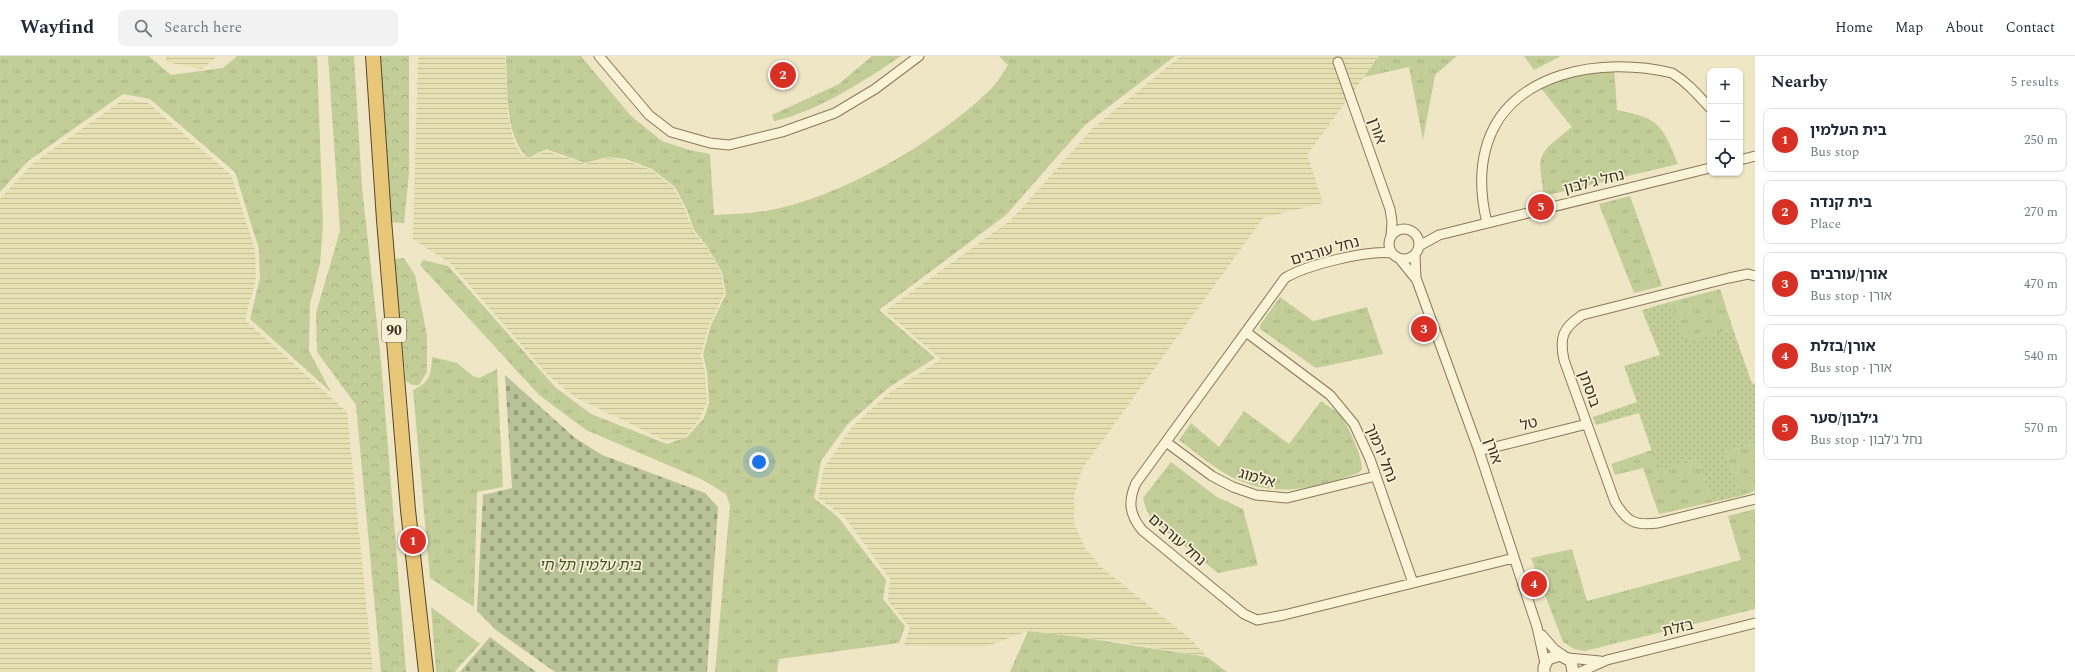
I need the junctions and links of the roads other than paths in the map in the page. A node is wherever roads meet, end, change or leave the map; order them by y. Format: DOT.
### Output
graph roads {
  1 [pos="373,56"];
  2 [pos="600,56"];
  3 [pos="919,56"];
  4 [pos="1623,57"];
  5 [pos="1338,62"];
  6 [pos="1559,66"];
  7 [pos="1707,105"];
  8 [pos="1755,156"];
  9 [pos="1743,159"];
  10 [pos="1707,169"];
  11 [pos="1390,209"];
  12 [pos="1487,223"];
  13 [pos="1412,232"];
  14 [pos="1438,235"];
  15 [pos="1390,238"];
  16 [pos="1417,250"];
  17 [pos="1370,253"];
  18 [pos="1395,255"];
  19 [pos="1755,276"];
  20 [pos="1419,285"];
  21 [pos="1246,332"];
  22 [pos="1587,424"];
  23 [pos="1166,442"];
  24 [pos="1479,451"];
  25 [pos="1376,476"];
  26 [pos="1755,499"];
  27 [pos="1514,558"];
  28 [pos="1413,583"];
  29 [pos="1755,622"];
  30 [pos="1537,627"];
  31 [pos="1566,657"];
  32 [pos="1607,660"];
  33 [pos="1543,668"];
  34 [pos="426,672"];
  35 [pos="1573,672"];
  36 [pos="1580,672"];
  1 -- 34 [label="highway, 90"];
  2 -- 3 [label="street"];
  4 -- 7 [label="street"];
  5 -- 11 [label="street, אורן"];
  6 -- 12 [label="street"];
  8 -- 9 [label="street"];
  10 -- 12 [label="street, נחל ג'לבון"];
  11 -- 13 [label="street, אורן"];
  11 -- 15 [label="street, אורן"];
  12 -- 14 [label="street, נחל ג'לבון"];
  13 -- 14 [label="street, נחל ג'לבון"];
  13 -- 15 [label="street"];
  13 -- 16 [label="street"];
  14 -- 16 [label="street, נחל ג'לבון"];
  15 -- 17 [label="street, נחל עורבים"];
  15 -- 18 [label="street"];
  16 -- 18 [label="street"];
  16 -- 20 [label="street, אורן"];
  17 -- 18 [label="street, נחל עורבים"];
  17 -- 21 [label="street, נחל עורבים"];
  18 -- 20 [label="street, אורן"];
  19 -- 22 [label="street, בוסתן"];
  20 -- 24 [label="street, אורן"];
  21 -- 23 [label="street, נחל עורבים"];
  21 -- 25 [label="street, נחל ירמוך"];
  22 -- 24 [label="street, טל"];
  22 -- 26 [label="street, בוסתן"];
  23 -- 25 [label="street, אלמוג"];
  23 -- 28 [label="street, נחל עורבים"];
  24 -- 27 [label="street, אורן"];
  25 -- 28 [label="street, נחל ירמוך"];
  27 -- 28 [label="street, נחל עורבים"];
  27 -- 30 [label="street, אורן"];
  29 -- 32 [label="street, בזלת"];
  30 -- 31 [label="street, אורן"];
  30 -- 33 [label="street, אורן"];
  31 -- 32 [label="street, בזלת"];
  31 -- 33 [label="street"];
  31 -- 35 [label="street"];
  32 -- 36 [label="street, בזלת"];
}
